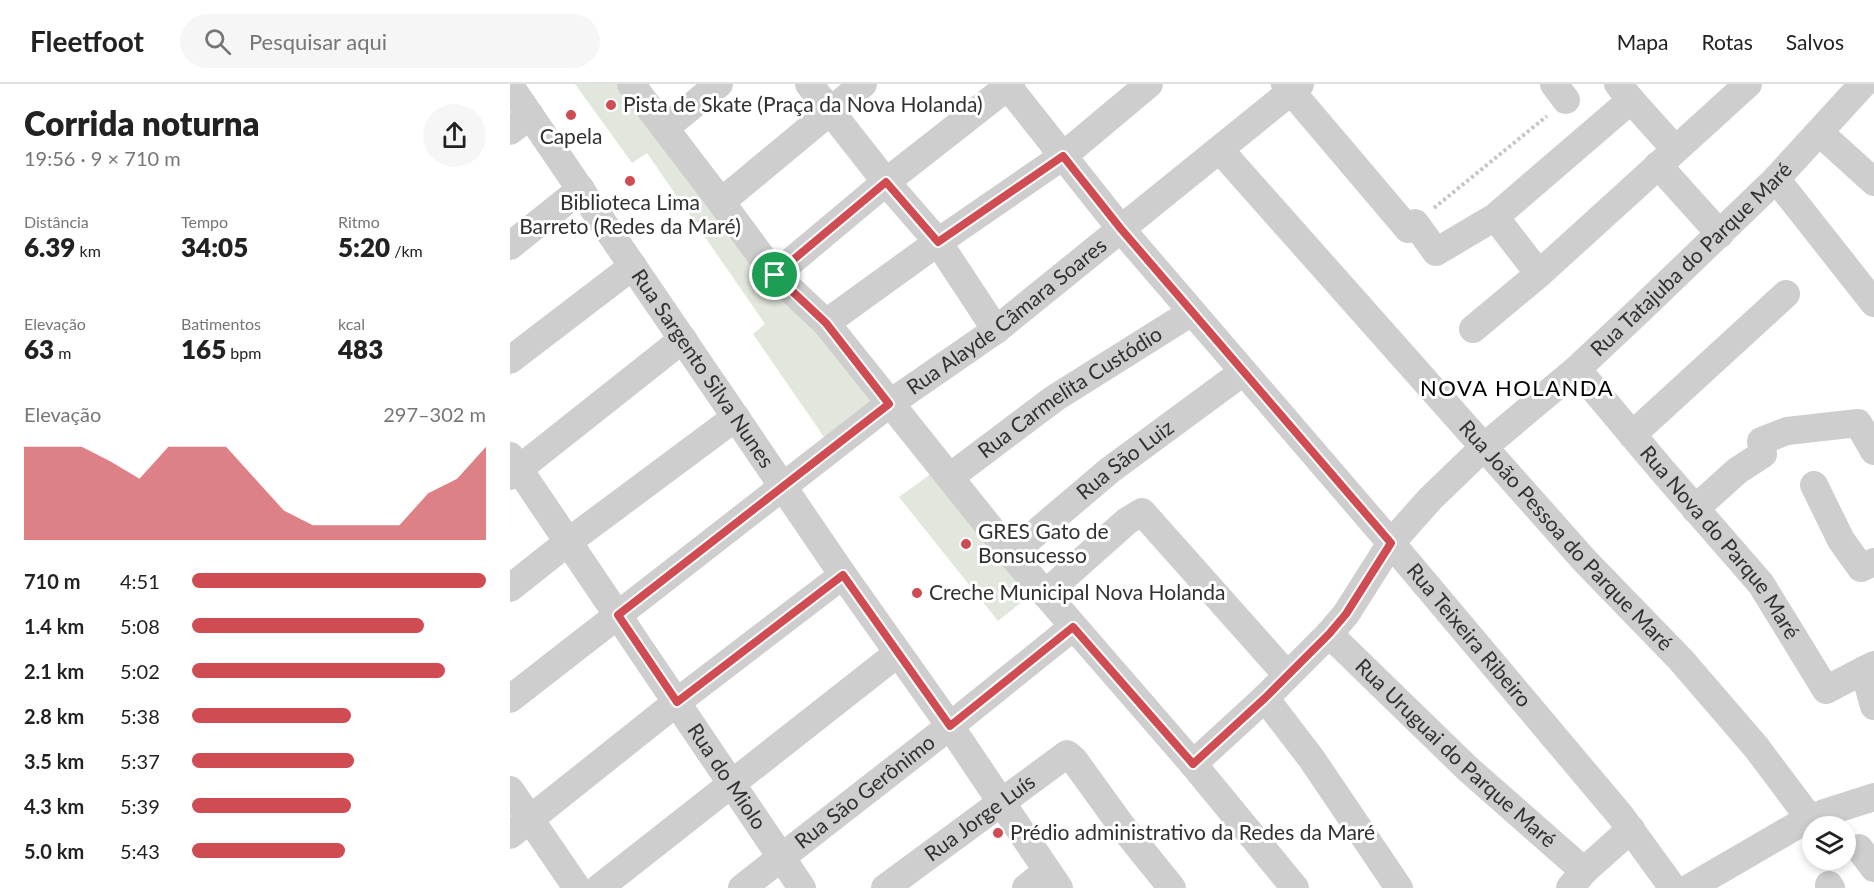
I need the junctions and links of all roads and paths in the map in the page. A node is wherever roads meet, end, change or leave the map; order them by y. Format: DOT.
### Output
graph roads {
  1 [pos="631,84"];
  2 [pos="719,84"];
  3 [pos="809,84"];
  4 [pos="863,84"];
  5 [pos="1149,84"];
  6 [pos="1748,84"];
  7 [pos="1863,84"];
  8 [pos="1008,85"];
  9 [pos="510,86"];
  10 [pos="1292,86"];
  11 [pos="1560,92"];
  12 [pos="1625,92"];
  13 [pos="830,111"];
  14 [pos="520,123"];
  15 [pos="665,128"];
  16 [pos="1820,133"];
  17 [pos="1220,150"];
  18 [pos="1063,156"];
  19 [pos="1666,157"];
  20 [pos="1776,179"];
  21 [pos="886,182"];
  22 [pos="1874,182"];
  23 [pos="581,189"];
  24 [pos="721,201"];
  25 [pos="1495,217"];
  26 [pos="1412,226"];
  27 [pos="1121,229"];
  28 [pos="1720,234"];
  29 [pos="938,242"];
  30 [pos="510,246"];
  31 [pos="633,266"];
  32 [pos="1539,274"];
  33 [pos="775,275"];
  34 [pos="1786,294"];
  35 [pos="1874,303"];
  36 [pos="1192,312"];
  37 [pos="826,323"];
  38 [pos="1473,329"];
  39 [pos="996,330"];
  40 [pos="683,339"];
  41 [pos="510,360"];
  42 [pos="1577,369"];
  43 [pos="1243,372"];
  44 [pos="889,404"];
  45 [pos="736,417"];
  46 [pos="1632,435"];
  47 [pos="1485,446"];
  48 [pos="1874,452"];
  49 [pos="513,467"];
  50 [pos="950,477"];
  51 [pos="783,485"];
  52 [pos="1814,485"];
  53 [pos="1695,509"];
  54 [pos="568,542"];
  55 [pos="1391,543"];
  56 [pos="1011,554"];
  57 [pos="1874,562"];
  58 [pos="843,575"];
  59 [pos="510,588"];
  60 [pos="1045,594"];
  61 [pos="618,615"];
  62 [pos="1073,627"];
  63 [pos="1329,634"];
  64 [pos="898,653"];
  65 [pos="1869,668"];
  66 [pos="1287,675"];
  67 [pos="1265,698"];
  68 [pos="510,699"];
  69 [pos="677,702"];
  70 [pos="1874,706"];
  71 [pos="950,726"];
  72 [pos="1193,764"];
  73 [pos="732,783"];
  74 [pos="510,790"];
  75 [pos="1874,797"];
  76 [pos="1001,803"];
  77 [pos="1808,816"];
  78 [pos="1819,816"];
  79 [pos="1802,824"];
  80 [pos="520,827"];
  81 [pos="1631,829"];
  82 [pos="782,857"];
  83 [pos="1577,879"];
  84 [pos="1044,882"];
  85 [pos="578,888"];
  86 [pos="599,888"];
  87 [pos="742,888"];
  88 [pos="802,888"];
  89 [pos="885,888"];
  90 [pos="1172,888"];
  91 [pos="1295,888"];
  92 [pos="1399,888"];
  93 [pos="1673,888"];
  94 [pos="1689,888"];
  1 -- 15 [label="street"];
  2 -- 15 [label="street"];
  3 -- 13 [label="street"];
  4 -- 13 [label="street"];
  5 -- 18 [label="street"];
  6 -- 19 [label="street"];
  7 -- 16 [label="street, Rua Tatajuba do Parque Maré"];
  8 -- 18 [label="street, Rua Teixeira Ribeiro"];
  8 -- 21 [label="street"];
  9 -- 14 [label="street, Rua Sargento Silva Nunes"];
  10 -- 17 [label="street, Rua Alayde Câmara Soares"];
  10 -- 26 [label="street"];
  11 -- 26 [label="path"];
  12 -- 19 [label="street"];
  12 -- 25 [label="street"];
  13 -- 21 [label="street"];
  13 -- 24 [label="street"];
  14 -- 23 [label="street, Rua Sargento Silva Nunes"];
  15 -- 24 [label="street"];
  16 -- 20 [label="street, Rua Tatajuba do Parque Maré"];
  16 -- 22 [label="street"];
  17 -- 27 [label="street, Rua Alayde Câmara Soares"];
  17 -- 47 [label="street, Rua João Pessoa do Parque Maré"];
  18 -- 27 [label="street, Rua Teixeira Ribeiro"];
  18 -- 29 [label="street"];
  19 -- 28 [label="street"];
  19 -- 32 [label="street"];
  20 -- 28 [label="street, Rua Tatajuba do Parque Maré"];
  20 -- 35 [label="street"];
  21 -- 29 [label="street"];
  21 -- 33 [label="street"];
  23 -- 30 [label="street"];
  23 -- 31 [label="street, Rua Sargento Silva Nunes"];
  24 -- 33 [label="street"];
  25 -- 26 [label="street"];
  25 -- 32 [label="street"];
  27 -- 36 [label="street, Rua Teixeira Ribeiro"];
  27 -- 39 [label="street, Rua Alayde Câmara Soares"];
  28 -- 42 [label="street, Rua Tatajuba do Parque Maré"];
  29 -- 37 [label="street"];
  29 -- 39 [label="street"];
  31 -- 40 [label="street, Rua Sargento Silva Nunes"];
  31 -- 41 [label="street"];
  32 -- 38 [label="street"];
  33 -- 37 [label="street"];
  34 -- 46 [label="street"];
  36 -- 43 [label="street, Rua Teixeira Ribeiro"];
  36 -- 50 [label="street, Rua Carmelita Custódio"];
  37 -- 44 [label="street"];
  39 -- 44 [label="street, Rua Alayde Câmara Soares"];
  40 -- 45 [label="street, Rua Sargento Silva Nunes"];
  40 -- 49 [label="street"];
  42 -- 46 [label="street, Rua Nova do Parque Maré"];
  42 -- 47 [label="street, Rua Tatajuba do Parque Maré"];
  43 -- 55 [label="street, Rua Teixeira Ribeiro"];
  43 -- 56 [label="street, Rua São Luiz"];
  44 -- 50 [label="street"];
  44 -- 51 [label="street, Rua Alayde Câmara Soares"];
  45 -- 51 [label="street, Rua Sargento Silva Nunes"];
  45 -- 54 [label="street"];
  46 -- 53 [label="street, Rua Nova do Parque Maré"];
  47 -- 55 [label="street, Rua Tatajuba do Parque Maré"];
  47 -- 77 [label="street, Rua João Pessoa do Parque Maré"];
  48 -- 53 [label="street"];
  49 -- 54 [label="street, Rua do Miolo"];
  50 -- 56 [label="street"];
  51 -- 58 [label="street, Rua Sargento Silva Nunes"];
  51 -- 61 [label="street, Rua Alayde Câmara Soares"];
  52 -- 57 [label="street"];
  53 -- 65 [label="street, Rua Nova do Parque Maré"];
  54 -- 59 [label="street"];
  54 -- 61 [label="street, Rua do Miolo"];
  55 -- 63 [label="street, Rua Tatajuba do Parque Maré"];
  55 -- 81 [label="street, Rua Teixeira Ribeiro"];
  56 -- 60 [label="street"];
  58 -- 64 [label="street, Rua Sargento Silva Nunes"];
  58 -- 69 [label="street"];
  60 -- 62 [label="street"];
  60 -- 66 [label="street"];
  61 -- 68 [label="street, Rua Alayde Câmara Soares"];
  61 -- 69 [label="street, Rua do Miolo"];
  62 -- 71 [label="street, Rua São Gerônimo"];
  62 -- 72 [label="street"];
  63 -- 66 [label="street, Rua Tatajuba do Parque Maré"];
  63 -- 83 [label="street, Rua Uruguai do Parque Maré"];
  64 -- 71 [label="street, Rua Sargento Silva Nunes"];
  64 -- 73 [label="street"];
  65 -- 70 [label="street"];
  66 -- 67 [label="street, Rua Tatajuba do Parque Maré"];
  67 -- 72 [label="street, Rua Tatajuba do Parque Maré"];
  67 -- 92 [label="street"];
  69 -- 73 [label="street, Rua do Miolo"];
  69 -- 80 [label="street"];
  71 -- 76 [label="street, Rua Sargento Silva Nunes"];
  71 -- 82 [label="street, Rua São Gerônimo"];
  72 -- 91 [label="street"];
  73 -- 82 [label="street, Rua do Miolo"];
  73 -- 86 [label="street"];
  74 -- 80 [label="street"];
  75 -- 78 [label="street"];
  76 -- 84 [label="street, Rua Sargento Silva Nunes"];
  76 -- 89 [label="street, Rua Jorge Luís"];
  76 -- 90 [label="street, Rua Jorge Luís"];
  79 -- 94 [label="street"];
  80 -- 85 [label="street"];
  81 -- 83 [label="street"];
  81 -- 93 [label="street, Rua Teixeira Ribeiro"];
  82 -- 87 [label="street, Rua São Gerônimo"];
  82 -- 88 [label="street, Rua do Miolo"];
}
